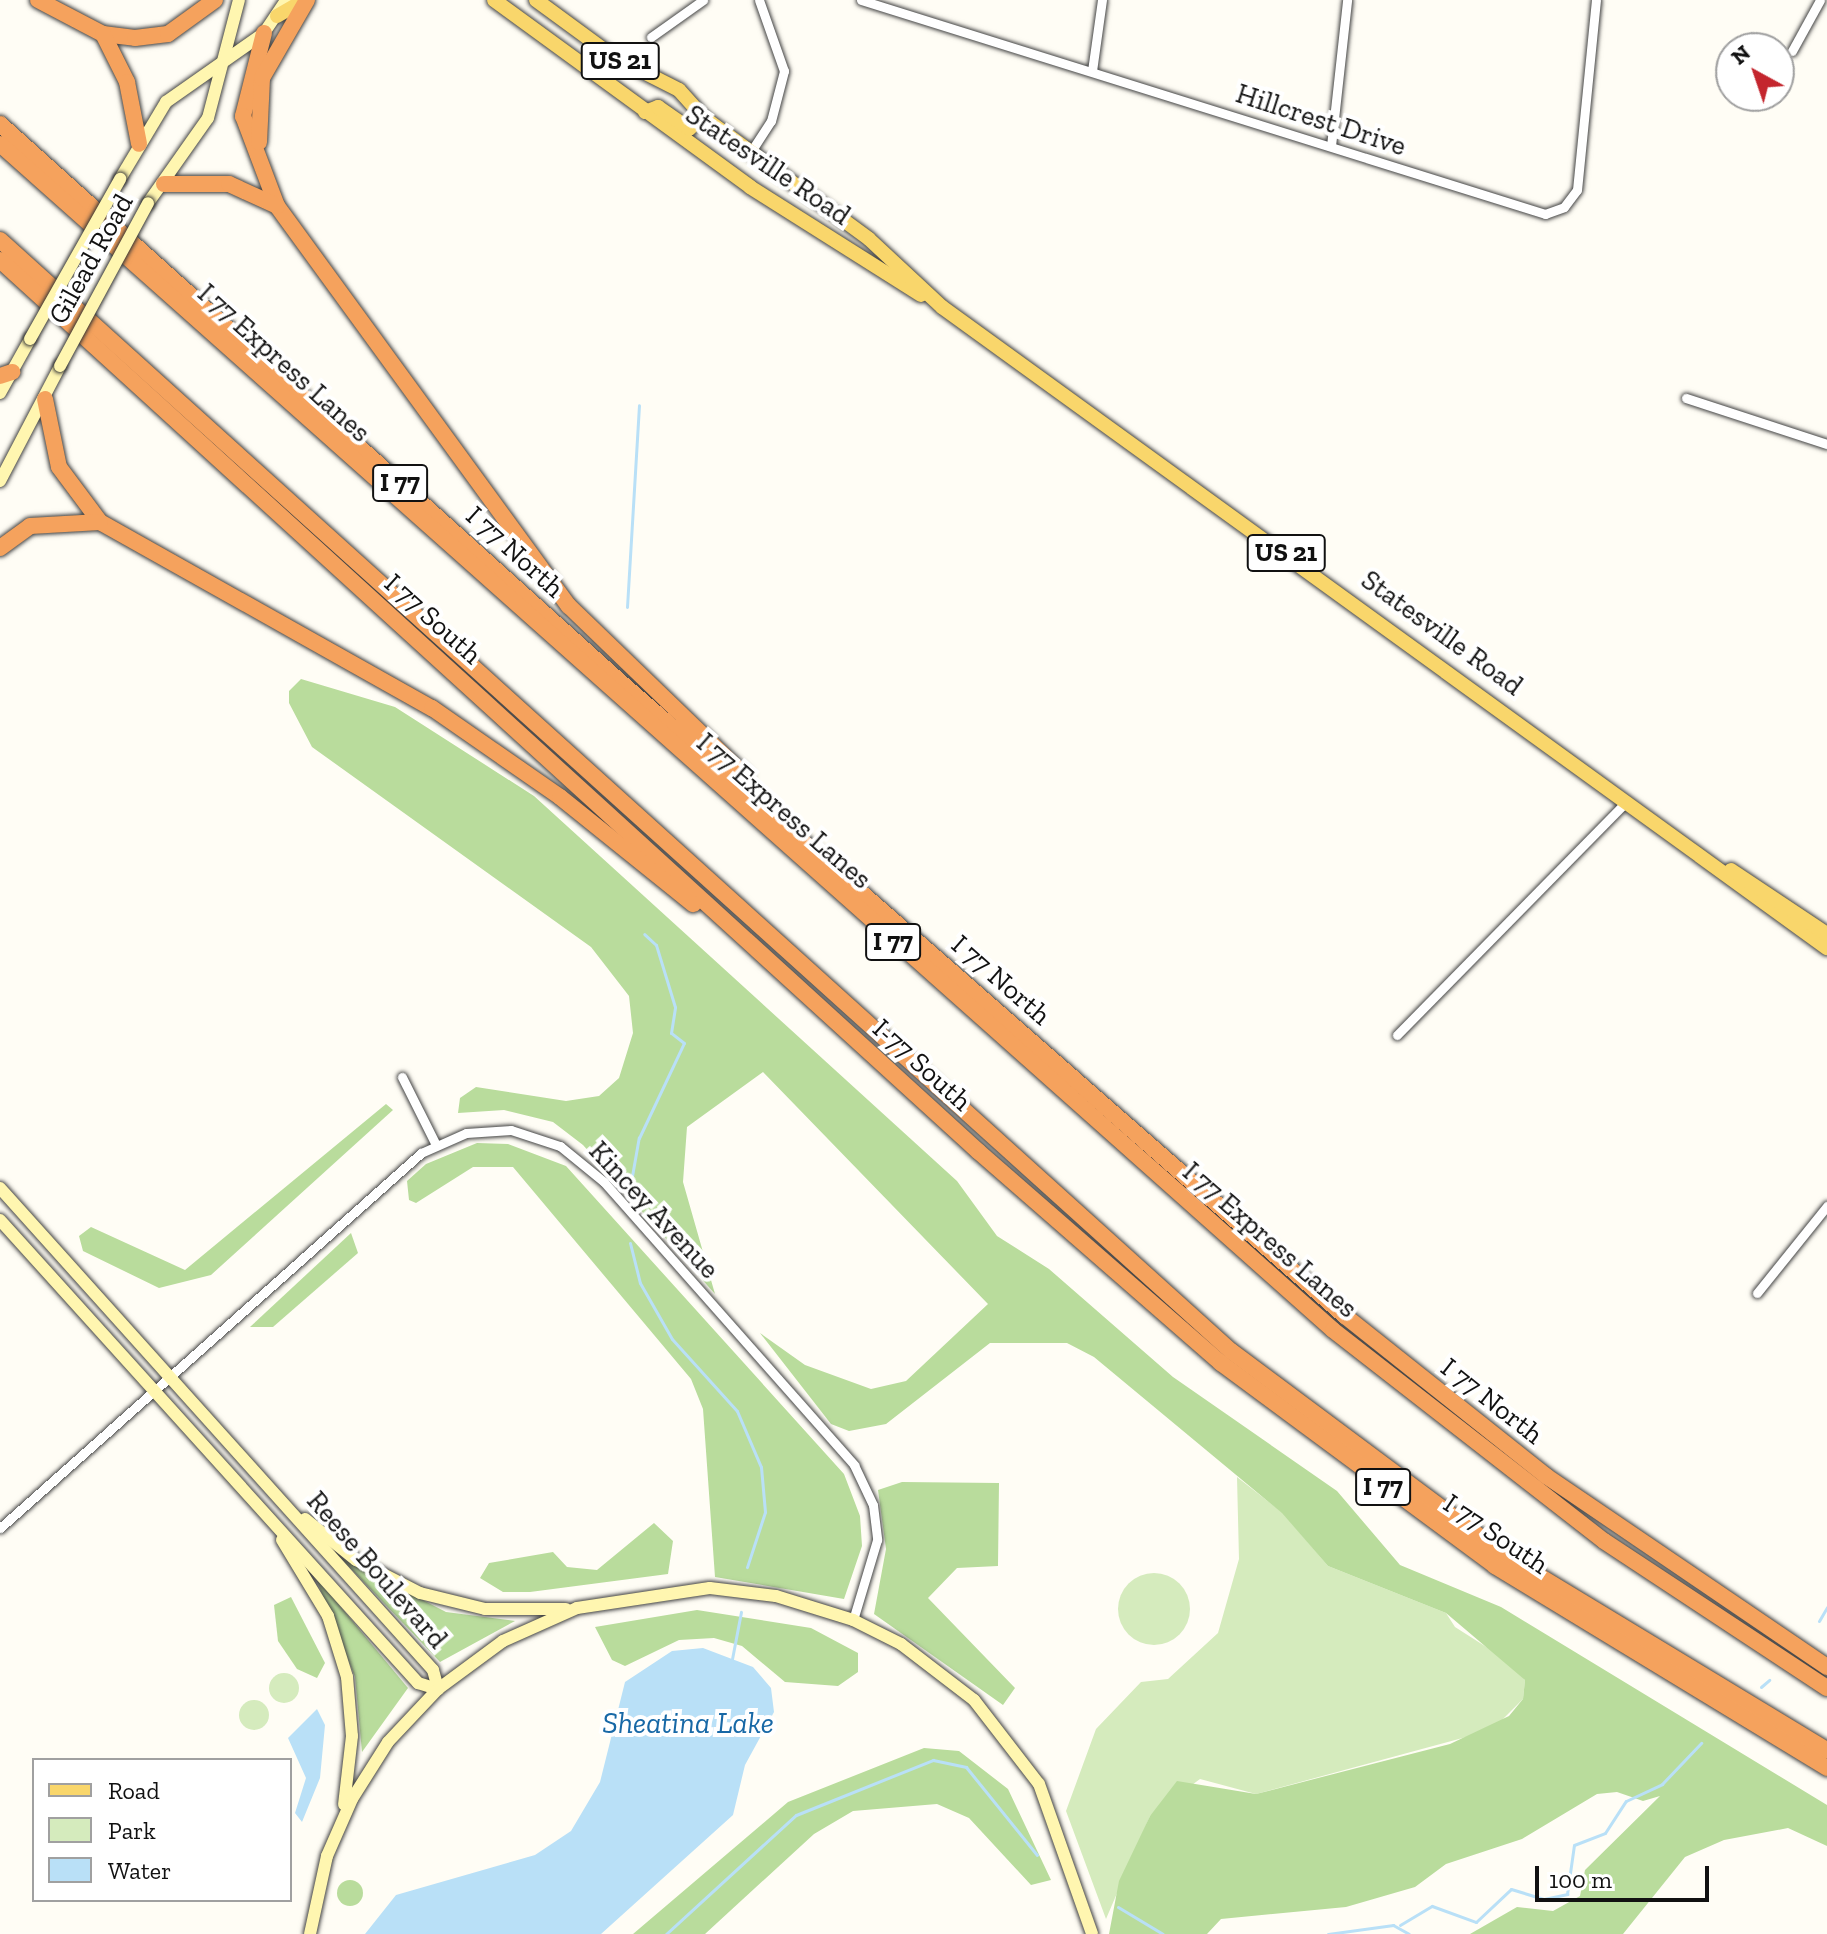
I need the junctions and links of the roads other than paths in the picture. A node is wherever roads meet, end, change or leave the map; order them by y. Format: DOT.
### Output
graph roads {
  1 [pos="38,0"];
  2 [pos="215,0"];
  3 [pos="239,0"];
  4 [pos="286,0"];
  5 [pos="306,0"];
  6 [pos="494,0"];
  7 [pos="536,0"];
  8 [pos="703,0"];
  9 [pos="759,0"];
  10 [pos="861,0"];
  11 [pos="1102,0"];
  12 [pos="1347,0"];
  13 [pos="1596,0"];
  14 [pos="1820,0"];
  15 [pos="277,16"];
  16 [pos="264,33"];
  17 [pos="103,34"];
  18 [pos="651,37"];
  19 [pos="1795,46"];
  20 [pos="222,61"];
  21 [pos="1092,71"];
  22 [pos="645,112"];
  23 [pos="703,117"];
  24 [pos="0,124"];
  25 [pos="0,144"];
  26 [pos="139,144"];
  27 [pos="1331,146"];
  28 [pos="750,153"];
  29 [pos="260,155"];
  30 [pos="164,184"];
  31 [pos="277,206"];
  32 [pos="0,240"];
  33 [pos="0,260"];
  34 [pos="942,307"];
  35 [pos="6,374"];
  36 [pos="0,393"];
  37 [pos="1686,398"];
  38 [pos="45,399"];
  39 [pos="1827,444"];
  40 [pos="0,481"];
  41 [pos="100,522"];
  42 [pos="0,548"];
  43 [pos="1629,799"];
  44 [pos="803,839"];
  45 [pos="1717,862"];
  46 [pos="1827,934"];
  47 [pos="1827,948"];
  48 [pos="831,1016"];
  49 [pos="1397,1035"];
  50 [pos="402,1077"];
  51 [pos="436,1145"];
  52 [pos="979,1152"];
  53 [pos="0,1188"];
  54 [pos="1827,1206"];
  55 [pos="0,1220"];
  56 [pos="1757,1293"];
  57 [pos="171,1374"];
  58 [pos="153,1390"];
  59 [pos="259,1508"];
  60 [pos="293,1510"];
  61 [pos="0,1528"];
  62 [pos="577,1608"];
  63 [pos="853,1620"];
  64 [pos="1827,1667"];
  65 [pos="1827,1688"];
  66 [pos="438,1689"];
  67 [pos="1827,1750"];
  68 [pos="1827,1768"];
  69 [pos="343,1817"];
  70 [pos="310,1934"];
  71 [pos="1092,1934"];
  1 -- 17 [label="highway"];
  2 -- 17 [label="highway"];
  3 -- 20 [label="street, Gilead Road"];
  4 -- 15 [label="street, Gilead Road"];
  5 -- 15 [label="main road"];
  5 -- 29 [label="highway"];
  6 -- 22 [label="main road, Statesville Road / US 21"];
  7 -- 23 [label="main road, Statesville Road / US 21"];
  8 -- 18 [label="street"];
  9 -- 28 [label="street"];
  10 -- 21 [label="street, Hillcrest Drive"];
  11 -- 21 [label="street"];
  12 -- 27 [label="street"];
  13 -- 27 [label="street, Hillcrest Drive"];
  14 -- 19 [label="street"];
  15 -- 16 [label="street, Gilead Road"];
  16 -- 20 [label="street, Gilead Road"];
  16 -- 29 [label="highway"];
  17 -- 26 [label="highway"];
  20 -- 26 [label="street, Gilead Road"];
  20 -- 30 [label="street, Gilead Road"];
  21 -- 27 [label="street, Hillcrest Drive"];
  22 -- 23 [label="main road"];
  22 -- 34 [label="main road, Statesville Road / US 21"];
  23 -- 28 [label="main road, Statesville Road / US 21"];
  24 -- 44 [label="highway, I 77 North / I 77"];
  25 -- 65 [label="highway, I 77 Express Lanes / I 77"];
  26 -- 35 [label="street, Gilead Road, bridge"];
  28 -- 34 [label="main road, Statesville Road / US 21"];
  29 -- 31 [label="highway"];
  30 -- 31 [label="highway"];
  30 -- 38 [label="street, Gilead Road, bridge"];
  31 -- 44 [label="highway"];
  32 -- 67 [label="highway, I 77"];
  33 -- 48 [label="highway, I 77 South / I 77"];
  34 -- 43 [label="main road, Statesville Road / US 21"];
  35 -- 36 [label="street, Gilead Road"];
  37 -- 39 [label="street"];
  38 -- 40 [label="street, Gilead Road"];
  38 -- 41 [label="highway"];
  41 -- 42 [label="highway"];
  41 -- 48 [label="highway"];
  43 -- 45 [label="main road, Statesville Road / US 21"];
  43 -- 49 [label="street"];
  44 -- 64 [label="highway, I 77 North / I 77"];
  45 -- 46 [label="main road, Statesville Road / US 21"];
  45 -- 47 [label="main road, Statesville Road / US 21"];
  48 -- 52 [label="highway, I-77 South / I 77"];
  50 -- 51 [label="street"];
  51 -- 57 [label="street, Kincey Avenue"];
  51 -- 63 [label="street, Kincey Avenue"];
  52 -- 68 [label="highway, I 77 South / I 77"];
  53 -- 57 [label="street, Reese Boulevard"];
  54 -- 56 [label="street"];
  55 -- 58 [label="street, Reese Boulevard"];
  57 -- 58 [label="street, Kincey Avenue"];
  57 -- 60 [label="street, Reese Boulevard"];
  58 -- 59 [label="street, Reese Boulevard"];
  58 -- 61 [label="street, Kincey Avenue"];
  59 -- 66 [label="street, Reese Boulevard"];
  59 -- 69 [label="street"];
  60 -- 62 [label="street"];
  60 -- 66 [label="street, Reese Boulevard"];
  62 -- 63 [label="street"];
  62 -- 66 [label="street"];
  63 -- 71 [label="street"];
  66 -- 69 [label="street"];
  69 -- 70 [label="street"];
}
